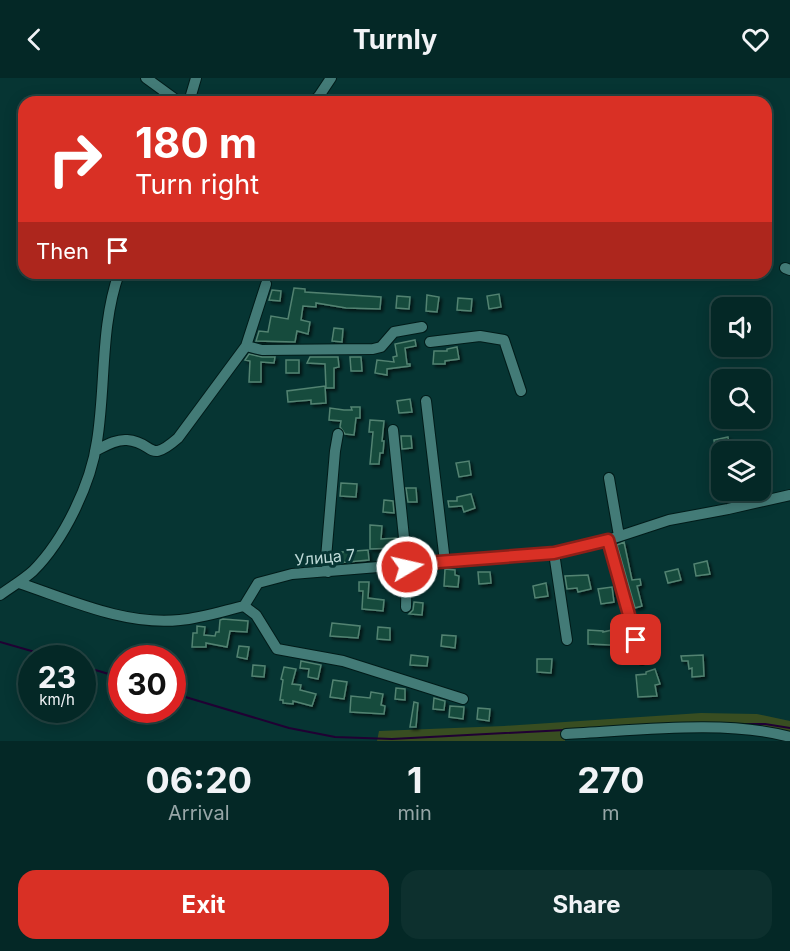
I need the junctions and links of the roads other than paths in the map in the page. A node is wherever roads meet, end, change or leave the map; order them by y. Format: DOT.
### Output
graph roads {
  1 [pos="146,78"];
  2 [pos="196,78"];
  3 [pos="331,78"];
  4 [pos="171,96"];
  5 [pos="191,96"];
  6 [pos="319,96"];
  7 [pos="117,279"];
  8 [pos="266,284"];
  9 [pos="422,327"];
  10 [pos="430,342"];
  11 [pos="246,346"];
  12 [pos="521,391"];
  13 [pos="426,401"];
  14 [pos="393,430"];
  15 [pos="338,434"];
  16 [pos="95,451"];
  17 [pos="609,478"];
  18 [pos="790,495"];
  19 [pos="619,536"];
  20 [pos="608,540"];
  21 [pos="554,553"];
  22 [pos="445,562"];
  23 [pos="407,567"];
  24 [pos="328,572"];
  25 [pos="19,583"];
  26 [pos="0,596"];
  27 [pos="243,606"];
  28 [pos="406,607"];
  29 [pos="567,640"];
  30 [pos="642,660"];
  31 [pos="463,699"];
  32 [pos="566,734"];
  33 [pos="790,737"];
  1 -- 4 [label="street"];
  2 -- 5 [label="street"];
  3 -- 6 [label="street"];
  7 -- 16 [label="street"];
  8 -- 11 [label="street"];
  9 -- 11 [label="street"];
  10 -- 12 [label="street"];
  11 -- 16 [label="street"];
  13 -- 22 [label="street"];
  14 -- 23 [label="street"];
  15 -- 24 [label="street"];
  16 -- 25 [label="street"];
  17 -- 19 [label="street"];
  18 -- 19 [label="street, Улица 7"];
  19 -- 20 [label="street, Улица 7"];
  20 -- 21 [label="street, Улица 7"];
  20 -- 30 [label="street"];
  21 -- 22 [label="street, Улица 7"];
  21 -- 29 [label="street"];
  22 -- 23 [label="street, Улица 7"];
  23 -- 24 [label="street, Улица 7"];
  23 -- 28 [label="street"];
  24 -- 27 [label="street, Улица 7"];
  25 -- 26 [label="street"];
  25 -- 27 [label="street"];
  27 -- 31 [label="street"];
  32 -- 33 [label="street"];
}
